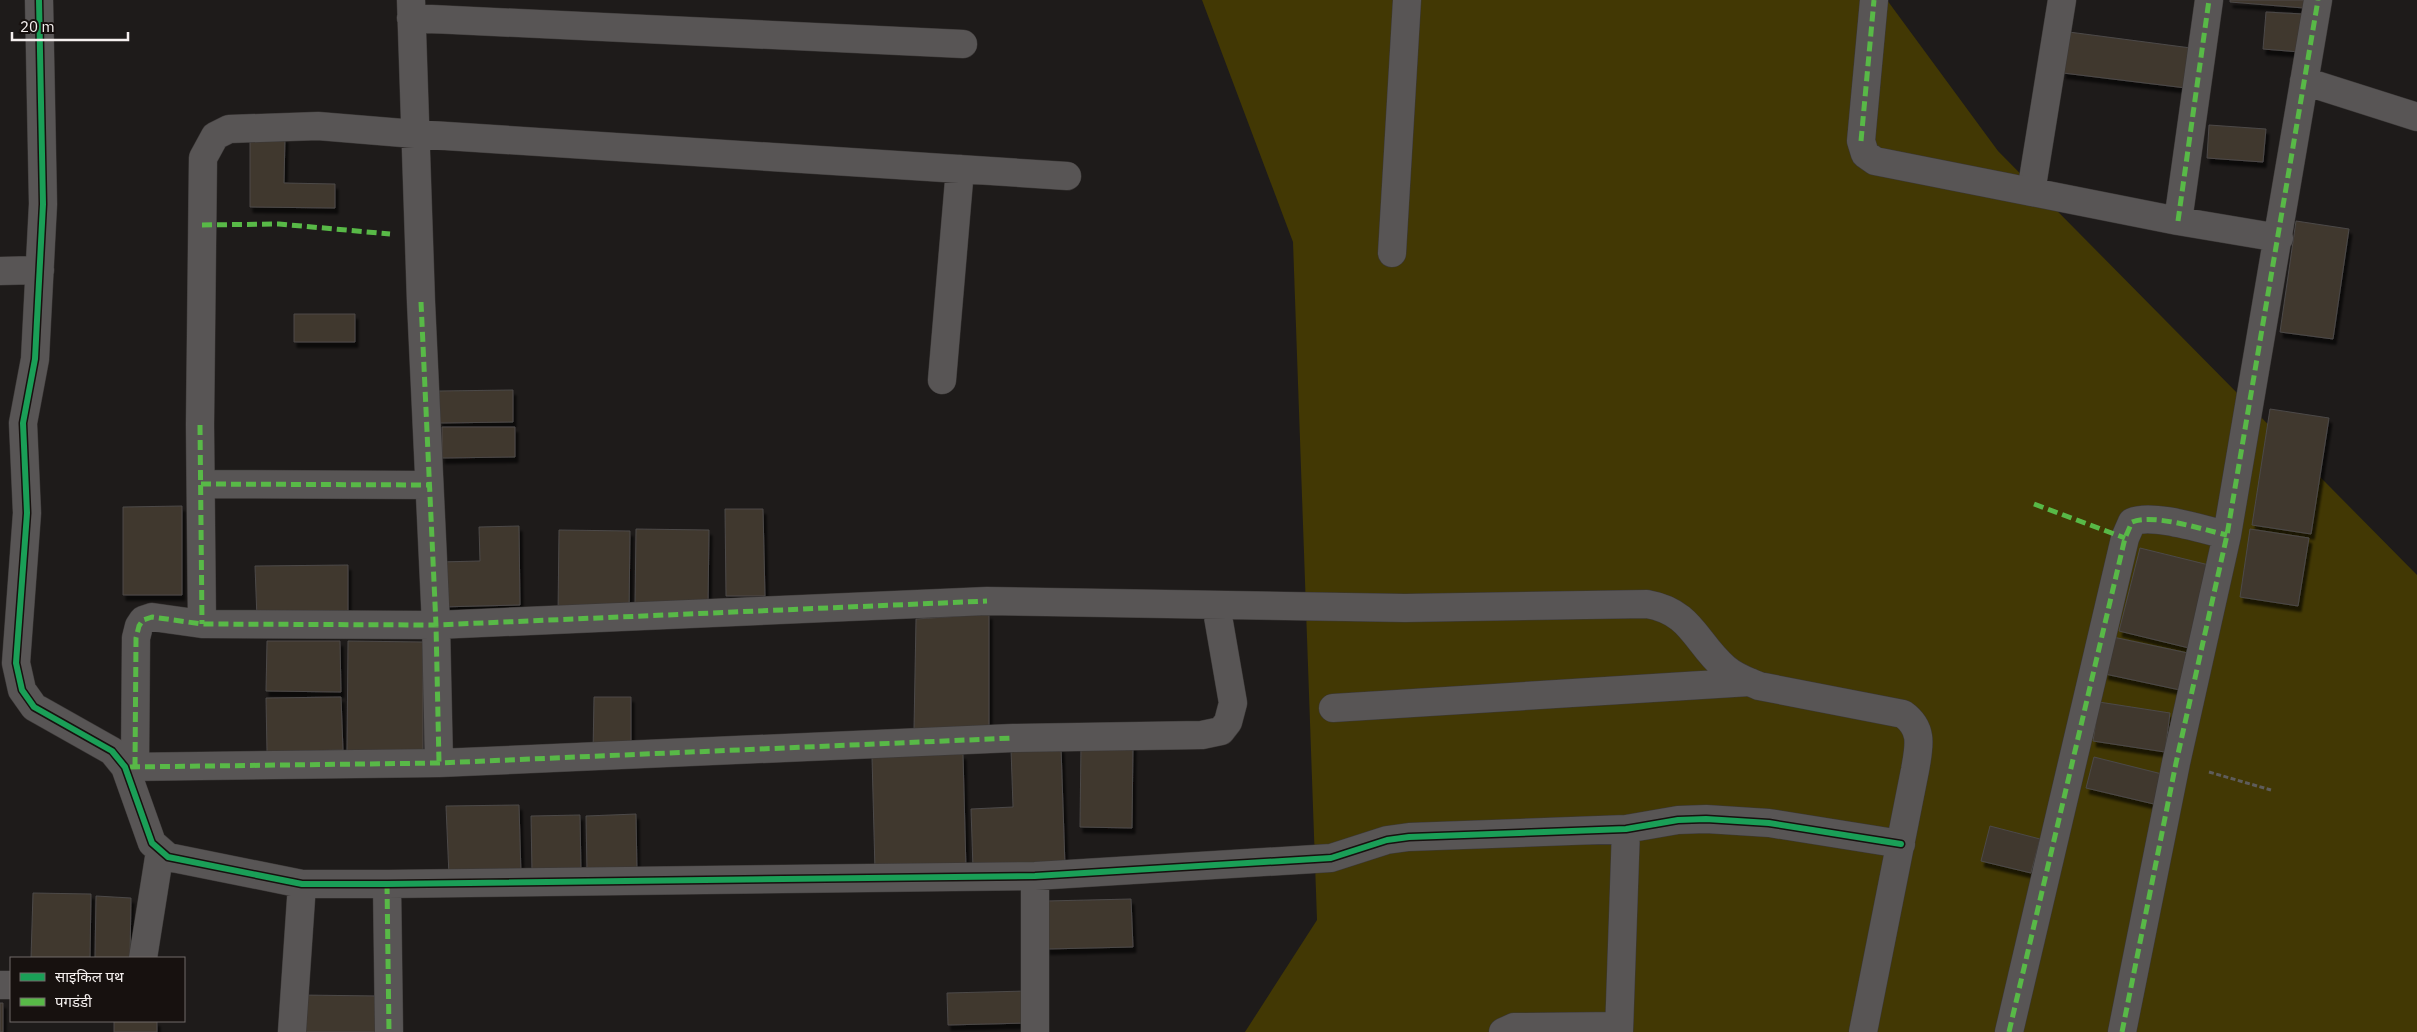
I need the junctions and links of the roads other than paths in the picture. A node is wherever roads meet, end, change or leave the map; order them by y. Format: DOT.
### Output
graph roads {
  1 [pos="39,0"];
  2 [pos="1407,0"];
  3 [pos="1874,0"];
  4 [pos="2062,0"];
  5 [pos="2209,0"];
  6 [pos="2318,0"];
  7 [pos="411,9"];
  8 [pos="962,44"];
  9 [pos="2304,80"];
  10 [pos="2417,117"];
  11 [pos="416,134"];
  12 [pos="960,169"];
  13 [pos="1067,176"];
  14 [pos="2031,192"];
  15 [pos="2178,221"];
  16 [pos="2279,238"];
  17 [pos="1392,253"];
  18 [pos="40,270"];
  19 [pos="0,271"];
  20 [pos="942,380"];
  21 [pos="11,424"];
  22 [pos="201,484"];
  23 [pos="428,486"];
  24 [pos="2227,535"];
  25 [pos="1216,605"];
  26 [pos="202,624"];
  27 [pos="436,624"];
  28 [pos="1750,682"];
  29 [pos="1333,708"];
  30 [pos="439,763"];
  31 [pos="130,767"];
  32 [pos="1626,829"];
  33 [pos="1901,844"];
  34 [pos="160,851"];
  35 [pos="1034,876"];
  36 [pos="302,884"];
  37 [pos="387,884"];
  38 [pos="144,957"];
  39 [pos="1619,1029"];
  40 [pos="292,1032"];
  41 [pos="389,1032"];
  42 [pos="1035,1032"];
  43 [pos="1503,1032"];
  44 [pos="1864,1032"];
  45 [pos="2009,1032"];
  46 [pos="2122,1032"];
  1 -- 18 [label="street"];
  2 -- 17 [label="street"];
  3 -- 14 [label="street"];
  4 -- 14 [label="street"];
  5 -- 15 [label="street"];
  6 -- 9 [label="street"];
  7 -- 8 [label="street"];
  7 -- 11 [label="street"];
  9 -- 10 [label="street"];
  9 -- 16 [label="street"];
  11 -- 12 [label="street"];
  11 -- 22 [label="street"];
  11 -- 23 [label="street"];
  12 -- 13 [label="street"];
  12 -- 20 [label="street"];
  14 -- 15 [label="street"];
  15 -- 16 [label="street"];
  16 -- 24 [label="street"];
  18 -- 19 [label="street"];
  18 -- 21 [label="street"];
  21 -- 31 [label="street"];
  22 -- 23 [label="street"];
  22 -- 26 [label="street"];
  23 -- 27 [label="street"];
  24 -- 45 [label="street"];
  24 -- 46 [label="street"];
  25 -- 27 [label="street"];
  25 -- 28 [label="street"];
  25 -- 30 [label="street"];
  26 -- 27 [label="street"];
  26 -- 31 [label="street"];
  27 -- 30 [label="street"];
  28 -- 29 [label="street"];
  28 -- 33 [label="street"];
  30 -- 31 [label="street"];
  31 -- 34 [label="street"];
  32 -- 33 [label="street"];
  32 -- 35 [label="street"];
  32 -- 39 [label="street"];
  33 -- 44 [label="street"];
  34 -- 36 [label="street"];
  34 -- 38 [label="street"];
  35 -- 37 [label="street"];
  35 -- 42 [label="street"];
  36 -- 37 [label="street"];
  36 -- 40 [label="street"];
  37 -- 41 [label="street"];
  39 -- 43 [label="street"];
}
